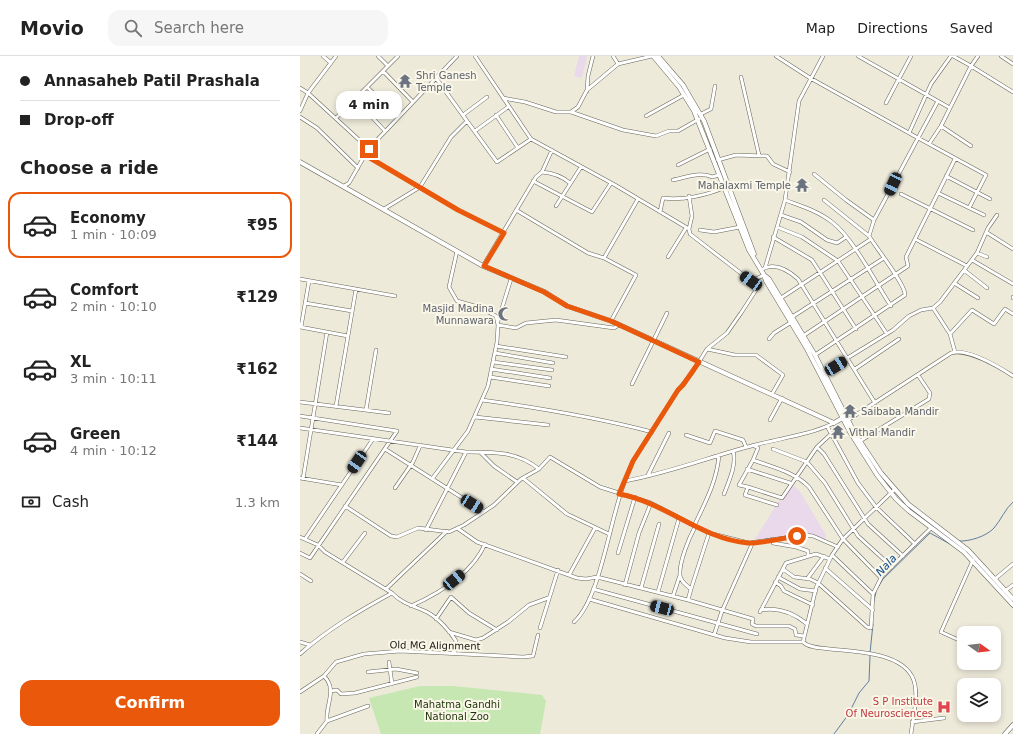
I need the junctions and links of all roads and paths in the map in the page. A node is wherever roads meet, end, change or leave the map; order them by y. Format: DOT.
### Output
graph roads {
  1 [pos="323,56"];
  2 [pos="336,56"];
  3 [pos="378,56"];
  4 [pos="398,56"];
  5 [pos="457,56"];
  6 [pos="475,56"];
  7 [pos="593,56"];
  8 [pos="613,56"];
  9 [pos="652,56"];
  10 [pos="658,56"];
  11 [pos="776,56"];
  12 [pos="823,56"];
  13 [pos="858,56"];
  14 [pos="911,56"];
  15 [pos="952,56"];
  16 [pos="978,56"];
  17 [pos="1001,56"];
  18 [pos="330,63"];
  19 [pos="618,64"];
  20 [pos="1013,64"];
  21 [pos="388,66"];
  22 [pos="972,66"];
  23 [pos="383,71"];
  24 [pos="741,77"];
  25 [pos="436,78"];
  26 [pos="810,78"];
  27 [pos="899,79"];
  28 [pos="715,86"];
  29 [pos="300,88"];
  30 [pos="368,88"];
  31 [pos="587,91"];
  32 [pos="1013,92"];
  33 [pos="308,93"];
  34 [pos="927,94"];
  35 [pos="684,95"];
  36 [pos="487,97"];
  37 [pos="503,98"];
  38 [pos="355,99"];
  39 [pos="938,101"];
  40 [pos="413,102"];
  41 [pos="886,103"];
  42 [pos="508,107"];
  43 [pos="950,108"];
  44 [pos="300,111"];
  45 [pos="571,112"];
  46 [pos="701,114"];
  47 [pos="463,115"];
  48 [pos="496,115"];
  49 [pos="646,116"];
  50 [pos="300,117"];
  51 [pos="398,117"];
  52 [pos="336,118"];
  53 [pos="698,119"];
  54 [pos="467,121"];
  55 [pos="941,126"];
  56 [pos="385,131"];
  57 [pos="475,131"];
  58 [pos="909,133"];
  59 [pos="918,138"];
  60 [pos="531,139"];
  61 [pos="929,144"];
  62 [pos="971,146"];
  63 [pos="518,148"];
  64 [pos="369,149"];
  65 [pos="710,149"];
  66 [pos="552,150"];
  67 [pos="365,155"];
  68 [pos="759,155"];
  69 [pos="955,159"];
  70 [pos="718,160"];
  71 [pos="300,162"];
  72 [pos="678,165"];
  73 [pos="581,167"];
  74 [pos="358,168"];
  75 [pos="542,172"];
  76 [pos="790,172"];
  77 [pos="814,174"];
  78 [pos="719,175"];
  79 [pos="946,176"];
  80 [pos="673,180"];
  81 [pos="533,181"];
  82 [pos="570,183"];
  83 [pos="611,183"];
  84 [pos="344,186"];
  85 [pos="726,187"];
  86 [pos="420,188"];
  87 [pos="938,193"];
  88 [pos="977,193"];
  89 [pos="901,194"];
  90 [pos="689,196"];
  91 [pos="562,197"];
  92 [pos="638,199"];
  93 [pos="990,199"];
  94 [pos="785,200"];
  95 [pos="824,200"];
  96 [pos="556,206"];
  97 [pos="969,208"];
  98 [pos="384,209"];
  99 [pos="516,210"];
  100 [pos="930,210"];
  101 [pos="660,212"];
  102 [pos="781,215"];
  103 [pos="984,215"];
  104 [pos="997,215"];
  105 [pos="874,220"];
  106 [pos="740,227"];
  107 [pos="777,227"];
  108 [pos="687,228"];
  109 [pos="700,230"];
  110 [pos="973,230"];
  111 [pos="986,232"];
  112 [pos="504,233"];
  113 [pos="846,237"];
  114 [pos="774,238"];
  115 [pos="870,238"];
  116 [pos="915,239"];
  117 [pos="1013,249"];
  118 [pos="855,250"];
  119 [pos="457,251"];
  120 [pos="977,253"];
  121 [pos="668,257"];
  122 [pos="987,257"];
  123 [pos="604,258"];
  124 [pos="755,258"];
  125 [pos="884,258"];
  126 [pos="972,260"];
  127 [pos="838,261"];
  128 [pos="484,266"];
  129 [pos="967,266"];
  130 [pos="867,269"];
  131 [pos="964,270"];
  132 [pos="763,271"];
  133 [pos="821,273"];
  134 [pos="895,275"];
  135 [pos="758,278"];
  136 [pos="300,279"];
  137 [pos="511,279"];
  138 [pos="850,280"];
  139 [pos="309,281"];
  140 [pos="954,282"];
  141 [pos="1013,284"];
  142 [pos="802,285"];
  143 [pos="879,287"];
  144 [pos="987,288"];
  145 [pos="356,289"];
  146 [pos="833,291"];
  147 [pos="395,296"];
  148 [pos="781,298"];
  149 [pos="863,298"];
  150 [pos="978,298"];
  151 [pos="305,303"];
  152 [pos="814,303"];
  153 [pos="891,306"];
  154 [pos="933,308"];
  155 [pos="844,310"];
  156 [pos="352,311"];
  157 [pos="667,313"];
  158 [pos="1013,314"];
  159 [pos="875,316"];
  160 [pos="792,317"];
  161 [pos="611,321"];
  162 [pos="826,322"];
  163 [pos="790,323"];
  164 [pos="498,324"];
  165 [pos="619,325"];
  166 [pos="300,327"];
  167 [pos="856,329"];
  168 [pos="327,332"];
  169 [pos="887,334"];
  170 [pos="950,334"];
  171 [pos="348,336"];
  172 [pos="803,336"];
  173 [pos="769,339"];
  174 [pos="899,339"];
  175 [pos="654,341"];
  176 [pos="837,341"];
  177 [pos="496,346"];
  178 [pos="706,349"];
  179 [pos="376,350"];
  180 [pos="955,352"];
  181 [pos="495,353"];
  182 [pos="815,355"];
  183 [pos="566,357"];
  184 [pos="848,358"];
  185 [pos="493,362"];
  186 [pos="699,362"];
  187 [pos="553,363"];
  188 [pos="491,369"];
  189 [pos="855,369"];
  190 [pos="552,370"];
  191 [pos="823,374"];
  192 [pos="918,375"];
  193 [pos="1013,376"];
  194 [pos="490,377"];
  195 [pos="550,378"];
  196 [pos="632,384"];
  197 [pos="549,386"];
  198 [pos="772,394"];
  199 [pos="782,398"];
  200 [pos="482,400"];
  201 [pos="300,402"];
  202 [pos="315,403"];
  203 [pos="876,403"];
  204 [pos="336,406"];
  205 [pos="366,410"];
  206 [pos="389,413"];
  207 [pos="300,416"];
  208 [pos="476,416"];
  209 [pos="313,418"];
  210 [pos="846,418"];
  211 [pos="770,420"];
  212 [pos="834,423"];
  213 [pos="548,425"];
  214 [pos="827,426"];
  215 [pos="300,428"];
  216 [pos="312,430"];
  217 [pos="652,432"];
  218 [pos="669,433"];
  219 [pos="831,434"];
  220 [pos="686,435"];
  221 [pos="373,439"];
  222 [pos="390,441"];
  223 [pos="860,441"];
  224 [pos="753,445"];
  225 [pos="420,446"];
  226 [pos="746,447"];
  227 [pos="817,447"];
  228 [pos="385,449"];
  229 [pos="773,449"];
  230 [pos="453,451"];
  231 [pos="733,451"];
  232 [pos="466,452"];
  233 [pos="480,452"];
  234 [pos="719,455"];
  235 [pos="753,460"];
  236 [pos="807,462"];
  237 [pos="410,465"];
  238 [pos="539,469"];
  239 [pos="747,469"];
  240 [pos="648,474"];
  241 [pos="796,476"];
  242 [pos="523,478"];
  243 [pos="302,479"];
  244 [pos="432,479"];
  245 [pos="625,481"];
  246 [pos="517,482"];
  247 [pos="790,483"];
  248 [pos="342,485"];
  249 [pos="748,486"];
  250 [pos="395,488"];
  251 [pos="448,489"];
  252 [pos="892,491"];
  253 [pos="619,494"];
  254 [pos="724,494"];
  255 [pos="635,497"];
  256 [pos="651,503"];
  257 [pos="776,505"];
  258 [pos="346,506"];
  259 [pos="876,507"];
  260 [pos="483,511"];
  261 [pos="679,518"];
  262 [pos="865,518"];
  263 [pos="659,524"];
  264 [pos="694,526"];
  265 [pos="456,528"];
  266 [pos="595,528"];
  267 [pos="854,528"];
  268 [pos="931,528"];
  269 [pos="426,530"];
  270 [pos="447,531"];
  271 [pos="365,533"];
  272 [pos="709,533"];
  273 [pos="609,534"];
  274 [pos="300,537"];
  275 [pos="304,539"];
  276 [pos="772,539"];
  277 [pos="843,539"];
  278 [pos="952,540"];
  279 [pos="753,542"];
  280 [pos="485,544"];
  281 [pos="915,544"];
  282 [pos="318,545"];
  283 [pos="838,546"];
  284 [pos="300,553"];
  285 [pos="618,553"];
  286 [pos="832,555"];
  287 [pos="808,556"];
  288 [pos="824,556"];
  289 [pos="903,556"];
  290 [pos="974,558"];
  291 [pos="830,560"];
  292 [pos="343,562"];
  293 [pos="1013,564"];
  294 [pos="892,567"];
  295 [pos="825,568"];
  296 [pos="783,569"];
  297 [pos="558,570"];
  298 [pos="300,574"];
  299 [pos="569,575"];
  300 [pos="680,575"];
  301 [pos="597,577"];
  302 [pos="778,577"];
  303 [pos="881,578"];
  304 [pos="807,579"];
  305 [pos="995,579"];
  306 [pos="311,581"];
  307 [pos="776,582"];
  308 [pos="818,583"];
  309 [pos="625,584"];
  310 [pos="1013,585"];
  311 [pos="641,588"];
  312 [pos="386,589"];
  313 [pos="593,589"];
  314 [pos="691,589"];
  315 [pos="1005,590"];
  316 [pos="816,591"];
  317 [pos="658,592"];
  318 [pos="392,593"];
  319 [pos="873,594"];
  320 [pos="673,596"];
  321 [pos="548,598"];
  322 [pos="589,599"];
  323 [pos="1013,599"];
  324 [pos="688,600"];
  325 [pos="813,605"];
  326 [pos="1013,605"];
  327 [pos="411,606"];
  328 [pos="873,610"];
  329 [pos="722,611"];
  330 [pos="436,619"];
  331 [pos="574,622"];
  332 [pos="718,624"];
  333 [pos="807,624"];
  334 [pos="540,628"];
  335 [pos="496,630"];
  336 [pos="449,632"];
  337 [pos="757,634"];
  338 [pos="538,635"];
  339 [pos="714,635"];
  340 [pos="804,636"];
  341 [pos="957,639"];
  342 [pos="300,642"];
  343 [pos="803,642"];
  344 [pos="310,645"];
  345 [pos="452,653"];
  346 [pos="300,654"];
  347 [pos="389,662"];
  348 [pos="390,670"];
  349 [pos="368,672"];
  350 [pos="417,672"];
  351 [pos="324,676"];
  352 [pos="418,677"];
  353 [pos="392,684"];
  354 [pos="331,691"];
  355 [pos="300,692"];
  356 [pos="368,706"];
  357 [pos="944,718"];
  358 [pos="327,721"];
  359 [pos="912,722"];
  360 [pos="1013,725"];
  361 [pos="318,734"];
  362 [pos="911,734"];
  363 [pos="1004,734"];
  1 -- 18 [label="street"];
  2 -- 18 [label="street"];
  3 -- 21 [label="street"];
  4 -- 21 [label="street"];
  5 -- 25 [label="street"];
  6 -- 37 [label="street"];
  7 -- 31 [label="street"];
  8 -- 19 [label="street"];
  9 -- 19 [label="street"];
  9 -- 35 [label="street"];
  10 -- 46 [label="street"];
  11 -- 26 [label="street"];
  12 -- 26 [label="street"];
  13 -- 27 [label="street"];
  14 -- 27 [label="street"];
  15 -- 22 [label="street"];
  15 -- 34 [label="street"];
  16 -- 22 [label="street"];
  17 -- 20 [label="street"];
  18 -- 33 [label="street"];
  19 -- 31 [label="street"];
  21 -- 23 [label="street"];
  22 -- 32 [label="street"];
  22 -- 43 [label="street"];
  23 -- 30 [label="street"];
  23 -- 40 [label="street"];
  24 -- 68 [label="street"];
  25 -- 40 [label="street"];
  25 -- 47 [label="street"];
  26 -- 58 [label="street"];
  26 -- 76 [label="street"];
  27 -- 34 [label="street"];
  27 -- 41 [label="street"];
  28 -- 46 [label="street"];
  29 -- 33 [label="street"];
  30 -- 38 [label="street"];
  30 -- 51 [label="street"];
  31 -- 45 [label="street"];
  33 -- 44 [label="street"];
  33 -- 52 [label="street"];
  34 -- 39 [label="street"];
  34 -- 58 [label="street"];
  35 -- 49 [label="street"];
  35 -- 53 [label="street"];
  36 -- 47 [label="street"];
  37 -- 42 [label="street"];
  37 -- 45 [label="street"];
  38 -- 52 [label="street"];
  38 -- 56 [label="street"];
  39 -- 43 [label="street"];
  39 -- 59 [label="street"];
  40 -- 51 [label="street"];
  42 -- 48 [label="street"];
  42 -- 60 [label="street"];
  43 -- 55 [label="street"];
  45 -- 53 [label="street"];
  46 -- 70 [label="street"];
  47 -- 54 [label="street"];
  48 -- 57 [label="street"];
  48 -- 63 [label="street"];
  50 -- 74 [label="street"];
  51 -- 56 [label="street"];
  52 -- 64 [label="street"];
  53 -- 65 [label="street"];
  54 -- 57 [label="street"];
  54 -- 86 [label="street"];
  55 -- 61 [label="street"];
  55 -- 62 [label="street"];
  56 -- 64 [label="street"];
  57 -- 63 [label="street"];
  58 -- 59 [label="street"];
  59 -- 61 [label="street"];
  59 -- 105 [label="street"];
  60 -- 63 [label="street"];
  60 -- 66 [label="street"];
  61 -- 69 [label="street"];
  64 -- 67 [label="street"];
  65 -- 72 [label="street"];
  65 -- 78 [label="street"];
  66 -- 73 [label="street"];
  66 -- 75 [label="street"];
  67 -- 74 [label="street"];
  67 -- 86 [label="street"];
  68 -- 70 [label="street"];
  68 -- 76 [label="street"];
  69 -- 79 [label="street"];
  69 -- 88 [label="street"];
  70 -- 85 [label="street"];
  71 -- 84 [label="street"];
  73 -- 82 [label="street"];
  73 -- 83 [label="street"];
  74 -- 84 [label="street"];
  75 -- 81 [label="street"];
  75 -- 82 [label="street"];
  76 -- 94 [label="street"];
  77 -- 105 [label="street"];
  78 -- 80 [label="street"];
  78 -- 85 [label="street"];
  79 -- 87 [label="street"];
  79 -- 88 [label="street"];
  81 -- 91 [label="street"];
  81 -- 99 [label="street"];
  82 -- 91 [label="street"];
  83 -- 91 [label="street"];
  83 -- 92 [label="street"];
  84 -- 98 [label="street"];
  85 -- 90 [label="street"];
  85 -- 106 [label="street"];
  85 -- 124 [label="street"];
  86 -- 98 [label="street"];
  86 -- 112 [label="street"];
  87 -- 97 [label="street"];
  87 -- 100 [label="street"];
  88 -- 93 [label="street"];
  88 -- 97 [label="street"];
  89 -- 100 [label="street"];
  90 -- 101 [label="street"];
  90 -- 108 [label="street"];
  91 -- 96 [label="street"];
  92 -- 101 [label="street"];
  92 -- 123 [label="street"];
  94 -- 102 [label="street"];
  94 -- 113 [label="street"];
  95 -- 115 [label="street"];
  97 -- 103 [label="street"];
  98 -- 119 [label="street"];
  99 -- 112 [label="street"];
  99 -- 123 [label="street"];
  100 -- 110 [label="street"];
  100 -- 116 [label="street"];
  101 -- 108 [label="street"];
  102 -- 107 [label="street"];
  102 -- 113 [label="street"];
  104 -- 111 [label="street"];
  105 -- 115 [label="street"];
  106 -- 109 [label="street"];
  106 -- 124 [label="street"];
  107 -- 114 [label="street"];
  107 -- 127 [label="street"];
  108 -- 121 [label="street"];
  108 -- 135 [label="street"];
  111 -- 117 [label="street"];
  111 -- 120 [label="street"];
  112 -- 128 [label="street"];
  113 -- 118 [label="street"];
  114 -- 132 [label="street"];
  114 -- 133 [label="street"];
  115 -- 118 [label="street"];
  115 -- 125 [label="street"];
  116 -- 129 [label="street"];
  116 -- 134 [label="street"];
  118 -- 127 [label="street"];
  118 -- 130 [label="street"];
  119 -- 128 [label="street"];
  119 -- 164 [label="street"];
  120 -- 122 [label="street"];
  120 -- 126 [label="street"];
  123 -- 161 [label="street"];
  124 -- 132 [label="street"];
  125 -- 130 [label="street"];
  125 -- 134 [label="street"];
  126 -- 129 [label="street"];
  126 -- 141 [label="street"];
  127 -- 133 [label="street"];
  127 -- 138 [label="street"];
  128 -- 137 [label="street"];
  129 -- 131 [label="street"];
  130 -- 138 [label="street"];
  130 -- 143 [label="street"];
  131 -- 140 [label="street"];
  131 -- 144 [label="street"];
  132 -- 135 [label="street"];
  132 -- 142 [label="street"];
  132 -- 148 [label="street"];
  132 -- 163 [label="street"];
  133 -- 142 [label="street"];
  133 -- 146 [label="street"];
  134 -- 143 [label="street"];
  134 -- 153 [label="street"];
  135 -- 178 [label="street"];
  136 -- 139 [label="street"];
  137 -- 161 [label="street"];
  137 -- 164 [label="street"];
  138 -- 146 [label="street"];
  138 -- 149 [label="street"];
  139 -- 145 [label="street"];
  139 -- 151 [label="street"];
  140 -- 150 [label="street"];
  140 -- 154 [label="street"];
  142 -- 148 [label="street"];
  142 -- 152 [label="street"];
  143 -- 149 [label="street"];
  143 -- 153 [label="street"];
  145 -- 147 [label="street"];
  145 -- 156 [label="street"];
  146 -- 152 [label="street"];
  146 -- 155 [label="street"];
  148 -- 160 [label="street"];
  149 -- 155 [label="street"];
  149 -- 159 [label="street"];
  151 -- 156 [label="street"];
  151 -- 166 [label="street"];
  152 -- 160 [label="street"];
  152 -- 162 [label="street"];
  153 -- 159 [label="street"];
  154 -- 169 [label="street"];
  154 -- 170 [label="street"];
  155 -- 162 [label="street"];
  155 -- 167 [label="street"];
  156 -- 171 [label="street"];
  157 -- 175 [label="street"];
  158 -- 170 [label="street"];
  159 -- 167 [label="street"];
  159 -- 169 [label="street"];
  160 -- 172 [label="street"];
  161 -- 165 [label="street"];
  162 -- 172 [label="street"];
  162 -- 176 [label="street"];
  163 -- 173 [label="street"];
  163 -- 191 [label="street"];
  164 -- 165 [label="street"];
  164 -- 177 [label="street"];
  165 -- 175 [label="street"];
  166 -- 168 [label="street"];
  167 -- 176 [label="street"];
  168 -- 171 [label="street"];
  168 -- 202 [label="street"];
  169 -- 184 [label="street"];
  170 -- 180 [label="street"];
  171 -- 204 [label="street"];
  172 -- 182 [label="street"];
  174 -- 189 [label="street"];
  175 -- 186 [label="street"];
  175 -- 196 [label="street"];
  176 -- 182 [label="street"];
  176 -- 184 [label="street"];
  177 -- 181 [label="street"];
  177 -- 183 [label="street"];
  178 -- 186 [label="street"];
  178 -- 198 [label="street"];
  179 -- 205 [label="street"];
  180 -- 192 [label="street"];
  180 -- 193 [label="street"];
  181 -- 185 [label="street"];
  181 -- 187 [label="street"];
  182 -- 191 [label="street"];
  184 -- 189 [label="street"];
  184 -- 191 [label="street"];
  185 -- 188 [label="street"];
  185 -- 190 [label="street"];
  186 -- 198 [label="street"];
  186 -- 217 [label="street"];
  188 -- 194 [label="street"];
  188 -- 195 [label="street"];
  189 -- 203 [label="street"];
  191 -- 210 [label="street"];
  192 -- 203 [label="street"];
  192 -- 223 [label="street"];
  194 -- 197 [label="street"];
  194 -- 200 [label="street"];
  198 -- 199 [label="street"];
  199 -- 211 [label="street"];
  199 -- 212 [label="street"];
  200 -- 208 [label="street"];
  200 -- 217 [label="street"];
  201 -- 202 [label="street"];
  202 -- 204 [label="street"];
  202 -- 209 [label="street"];
  203 -- 210 [label="street"];
  204 -- 205 [label="street"];
  205 -- 206 [label="street"];
  207 -- 209 [label="street"];
  208 -- 213 [label="street"];
  208 -- 230 [label="street"];
  209 -- 216 [label="street"];
  209 -- 222 [label="street"];
  210 -- 212 [label="street"];
  210 -- 223 [label="street"];
  210 -- 252 [label="street"];
  212 -- 214 [label="street"];
  214 -- 219 [label="street"];
  214 -- 224 [label="street"];
  215 -- 216 [label="street"];
  216 -- 221 [label="street"];
  216 -- 243 [label="street"];
  217 -- 245 [label="street"];
  218 -- 240 [label="street"];
  219 -- 227 [label="street"];
  219 -- 259 [label="street"];
  220 -- 226 [label="street"];
  221 -- 222 [label="street"];
  221 -- 248 [label="street"];
  222 -- 225 [label="street"];
  222 -- 228 [label="street"];
  223 -- 252 [label="street"];
  224 -- 226 [label="street"];
  224 -- 235 [label="street"];
  225 -- 230 [label="street"];
  225 -- 237 [label="street"];
  226 -- 231 [label="street"];
  227 -- 236 [label="street"];
  227 -- 262 [label="street"];
  228 -- 237 [label="street"];
  228 -- 258 [label="street"];
  229 -- 236 [label="street"];
  230 -- 232 [label="street"];
  230 -- 244 [label="street"];
  231 -- 234 [label="street"];
  231 -- 254 [label="street"];
  232 -- 233 [label="street"];
  232 -- 251 [label="street"];
  233 -- 238 [label="street"];
  233 -- 246 [label="street"];
  234 -- 240 [label="street"];
  234 -- 264 [label="street"];
  235 -- 239 [label="street"];
  235 -- 241 [label="street"];
  236 -- 241 [label="street"];
  236 -- 267 [label="street"];
  237 -- 244 [label="street"];
  237 -- 250 [label="street"];
  238 -- 242 [label="street"];
  238 -- 253 [label="street"];
  239 -- 247 [label="street"];
  239 -- 249 [label="street"];
  240 -- 245 [label="street"];
  241 -- 247 [label="street"];
  241 -- 277 [label="street"];
  242 -- 246 [label="street"];
  242 -- 266 [label="street"];
  243 -- 248 [label="street"];
  244 -- 251 [label="street"];
  245 -- 253 [label="street"];
  246 -- 260 [label="street"];
  247 -- 249 [label="street"];
  248 -- 275 [label="street"];
  249 -- 257 [label="street"];
  251 -- 260 [label="street"];
  251 -- 269 [label="street"];
  252 -- 259 [label="street"];
  252 -- 268 [label="street"];
  252 -- 278 [label="street"];
  253 -- 255 [label="street"];
  253 -- 273 [label="street"];
  255 -- 256 [label="street"];
  255 -- 285 [label="street"];
  256 -- 261 [label="street"];
  256 -- 309 [label="street"];
  258 -- 269 [label="street"];
  258 -- 282 [label="street"];
  259 -- 262 [label="street"];
  259 -- 281 [label="street"];
  260 -- 265 [label="street"];
  261 -- 264 [label="street"];
  261 -- 317 [label="street"];
  262 -- 267 [label="street"];
  262 -- 289 [label="street"];
  263 -- 311 [label="street"];
  264 -- 272 [label="street"];
  264 -- 300 [label="street"];
  265 -- 270 [label="street"];
  265 -- 280 [label="street"];
  266 -- 273 [label="street"];
  266 -- 299 [label="street"];
  267 -- 277 [label="street"];
  267 -- 294 [label="street"];
  268 -- 278 [label="street"];
  268 -- 281 [label="street"];
  269 -- 270 [label="street"];
  270 -- 312 [label="street"];
  271 -- 292 [label="street"];
  272 -- 279 [label="street"];
  272 -- 314 [label="street"];
  273 -- 301 [label="street"];
  274 -- 275 [label="street"];
  275 -- 282 [label="street"];
  276 -- 279 [label="street"];
  276 -- 283 [label="street"];
  276 -- 287 [label="street"];
  277 -- 283 [label="street"];
  277 -- 303 [label="street"];
  278 -- 290 [label="street"];
  279 -- 329 [label="street"];
  280 -- 297 [label="street"];
  280 -- 327 [label="street"];
  281 -- 289 [label="street"];
  282 -- 284 [label="street"];
  282 -- 292 [label="street"];
  283 -- 286 [label="street"];
  286 -- 291 [label="street"];
  286 -- 319 [label="street"];
  287 -- 288 [label="street"];
  287 -- 296 [label="street"];
  288 -- 291 [label="street"];
  288 -- 304 [label="street"];
  289 -- 294 [label="street"];
  290 -- 305 [label="street"];
  290 -- 326 [label="street"];
  290 -- 341 [label="street"];
  291 -- 295 [label="street"];
  292 -- 312 [label="street"];
  293 -- 305 [label="street"];
  294 -- 303 [label="street"];
  295 -- 308 [label="street"];
  295 -- 328 [label="street"];
  296 -- 302 [label="street"];
  296 -- 304 [label="street"];
  297 -- 299 [label="street"];
  297 -- 321 [label="street"];
  298 -- 306 [label="street"];
  299 -- 301 [label="street"];
  300 -- 314 [label="street"];
  300 -- 320 [label="street"];
  301 -- 309 [label="street"];
  301 -- 313 [label="street"];
  302 -- 307 [label="street"];
  302 -- 316 [label="street"];
  303 -- 319 [label="street"];
  304 -- 308 [label="street"];
  305 -- 315 [label="street"];
  307 -- 325 [label="street"];
  307 -- 333 [label="street"];
  308 -- 316 [label="street"];
  308 -- 328 [label="street"];
  309 -- 311 [label="street"];
  310 -- 315 [label="street"];
  311 -- 317 [label="street"];
  312 -- 318 [label="street"];
  313 -- 322 [label="street"];
  313 -- 332 [label="street"];
  314 -- 324 [label="street"];
  315 -- 323 [label="street"];
  316 -- 325 [label="street"];
  317 -- 320 [label="street"];
  318 -- 327 [label="street"];
  318 -- 344 [label="street"];
  319 -- 328 [label="street"];
  320 -- 324 [label="street"];
  321 -- 334 [label="street"];
  321 -- 335 [label="street"];
  322 -- 331 [label="street"];
  322 -- 339 [label="street"];
  324 -- 329 [label="street"];
  325 -- 333 [label="street"];
  327 -- 330 [label="street"];
  329 -- 332 [label="street"];
  329 -- 340 [label="street"];
  330 -- 335 [label="street"];
  330 -- 336 [label="street"];
  332 -- 337 [label="street"];
  332 -- 339 [label="street"];
  333 -- 340 [label="street"];
  335 -- 336 [label="street"];
  336 -- 345 [label="street"];
  338 -- 345 [label="street, Old MG Alignment"];
  339 -- 343 [label="street"];
  340 -- 343 [label="street"];
  342 -- 344 [label="street"];
  343 -- 359 [label="street"];
  344 -- 346 [label="street"];
  345 -- 351 [label="street, Old MG Alignment"];
  347 -- 348 [label="street"];
  348 -- 349 [label="street"];
  348 -- 350 [label="street"];
  348 -- 353 [label="street"];
  351 -- 354 [label="street"];
  351 -- 355 [label="street, Old MG Alignment"];
  352 -- 353 [label="street"];
  353 -- 354 [label="street"];
  354 -- 358 [label="street"];
  356 -- 358 [label="street"];
  357 -- 359 [label="street"];
  358 -- 361 [label="street"];
  359 -- 362 [label="street"];
  360 -- 363 [label="street"];
}
